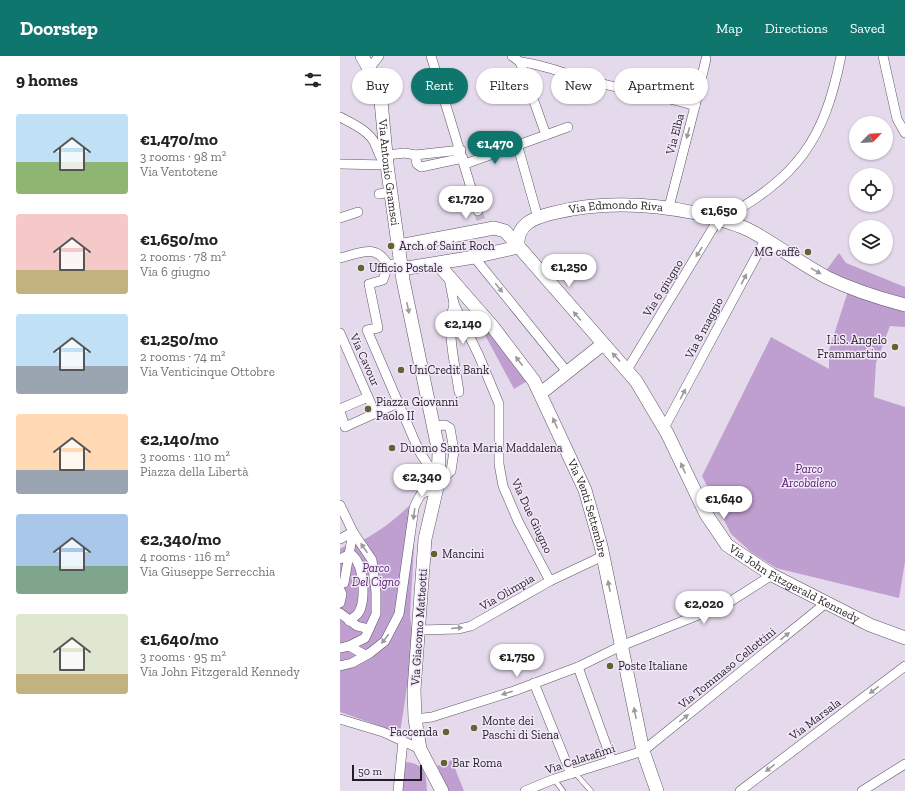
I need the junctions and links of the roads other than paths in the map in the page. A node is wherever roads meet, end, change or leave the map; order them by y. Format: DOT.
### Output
graph roads {
  1 [pos="362,56"];
  2 [pos="379,56"];
  3 [pos="431,56"];
  4 [pos="841,56"];
  5 [pos="883,56"];
  6 [pos="516,59"];
  7 [pos="706,59"];
  8 [pos="368,68"];
  9 [pos="370,68"];
  10 [pos="381,104"];
  11 [pos="695,106"];
  12 [pos="340,118"];
  13 [pos="568,127"];
  14 [pos="905,133"];
  15 [pos="546,136"];
  16 [pos="518,147"];
  17 [pos="415,155"];
  18 [pos="463,157"];
  19 [pos="387,160"];
  20 [pos="340,164"];
  21 [pos="669,207"];
  22 [pos="478,211"];
  23 [pos="358,212"];
  24 [pos="340,218"];
  25 [pos="538,218"];
  26 [pos="720,219"];
  27 [pos="765,240"];
  28 [pos="399,246"];
  29 [pos="518,246"];
  30 [pos="340,258"];
  31 [pos="474,258"];
  32 [pos="438,264"];
  33 [pos="397,266"];
  34 [pos="449,276"];
  35 [pos="454,304"];
  36 [pos="905,305"];
  37 [pos="340,333"];
  38 [pos="603,344"];
  39 [pos="627,370"];
  40 [pos="568,373"];
  41 [pos="459,392"];
  42 [pos="541,393"];
  43 [pos="368,397"];
  44 [pos="398,403"];
  45 [pos="340,410"];
  46 [pos="375,413"];
  47 [pos="664,428"];
  48 [pos="438,482"];
  49 [pos="340,505"];
  50 [pos="353,532"];
  51 [pos="340,539"];
  52 [pos="350,555"];
  53 [pos="603,556"];
  54 [pos="340,559"];
  55 [pos="772,575"];
  56 [pos="550,581"];
  57 [pos="362,583"];
  58 [pos="341,586"];
  59 [pos="340,603"];
  60 [pos="826,603"];
  61 [pos="340,613"];
  62 [pos="349,621"];
  63 [pos="418,630"];
  64 [pos="367,633"];
  65 [pos="905,638"];
  66 [pos="621,646"];
  67 [pos="345,647"];
  68 [pos="365,655"];
  69 [pos="340,666"];
  70 [pos="905,666"];
  71 [pos="578,667"];
  72 [pos="534,683"];
  73 [pos="340,719"];
  74 [pos="415,719"];
  75 [pos="403,741"];
  76 [pos="420,749"];
  77 [pos="643,751"];
  78 [pos="612,761"];
  79 [pos="905,764"];
  80 [pos="573,773"];
  81 [pos="554,780"];
  82 [pos="398,791"];
  83 [pos="442,791"];
  84 [pos="525,791"];
  85 [pos="563,791"];
  86 [pos="590,791"];
  87 [pos="657,791"];
  88 [pos="740,791"];
  89 [pos="862,791"];
  1 -- 8 [label="main road, Via Antonio Gramsci"];
  2 -- 9 [label="street"];
  3 -- 18 [label="street"];
  4 -- 26 [label="street"];
  5 -- 14 [label="street"];
  6 -- 11 [label="street, Via Elba"];
  6 -- 15 [label="street"];
  7 -- 11 [label="street"];
  10 -- 19 [label="main road, Via Antonio Gramsci"];
  11 -- 21 [label="street, Via Elba, one-way"];
  12 -- 19 [label="street"];
  13 -- 15 [label="street"];
  15 -- 16 [label="street"];
  16 -- 18 [label="street"];
  16 -- 25 [label="street"];
  17 -- 18 [label="street"];
  17 -- 18 [label="street"];
  17 -- 19 [label="street"];
  18 -- 22 [label="street"];
  19 -- 20 [label="street"];
  19 -- 28 [label="main road, Via Antonio Gramsci"];
  21 -- 25 [label="main road, Via Edmondo Riva"];
  21 -- 26 [label="main road, Via Edmondo Riva"];
  23 -- 24 [label="street"];
  25 -- 29 [label="main road, Via Edmondo Riva"];
  26 -- 27 [label="main road, Via Edmondo Riva"];
  26 -- 39 [label="street, Via 6 giugno, one-way"];
  27 -- 36 [label="main road, Via Edmondo Riva, one-way"];
  47 -- 27 [label="street, Via 8 maggio, one-way"];
  28 -- 29 [label="main road, Via John Fitzgerald Kennedy"];
  28 -- 33 [label="main road, Via Antonio Gramsci"];
  29 -- 31 [label="main road"];
  38 -- 29 [label="main road, Via John Fitzgerald Kennedy, one-way"];
  30 -- 33 [label="street"];
  31 -- 32 [label="main road"];
  31 -- 40 [label="street, one-way"];
  32 -- 33 [label="main road"];
  32 -- 34 [label="main road, Via Venti Settembre"];
  33 -- 44 [label="street"];
  33 -- 48 [label="main road, Via Giacomo Matteotti, one-way"];
  34 -- 35 [label="street"];
  42 -- 34 [label="main road, Via Venti Settembre, one-way"];
  35 -- 41 [label="street"];
  35 -- 56 [label="street, Via Due Giugno"];
  37 -- 43 [label="street, Via Cavour"];
  39 -- 38 [label="main road, Via John Fitzgerald Kennedy, one-way"];
  38 -- 40 [label="main road"];
  39 -- 47 [label="main road, Via John Fitzgerald Kennedy"];
  40 -- 42 [label="main road"];
  53 -- 42 [label="main road, Via Venti Settembre, one-way"];
  43 -- 45 [label="street"];
  43 -- 46 [label="street"];
  44 -- 46 [label="street"];
  44 -- 48 [label="street"];
  45 -- 46 [label="street"];
  55 -- 47 [label="main road, Via John Fitzgerald Kennedy, one-way"];
  48 -- 63 [label="main road, Via Giacomo Matteotti"];
  48 -- 68 [label="street, one-way"];
  49 -- 50 [label="street"];
  50 -- 51 [label="street"];
  50 -- 52 [label="street"];
  64 -- 50 [label="street, one-way"];
  52 -- 54 [label="street"];
  52 -- 57 [label="street"];
  52 -- 58 [label="street"];
  53 -- 56 [label="street, Via Olimpia"];
  66 -- 53 [label="main road, Via Venti Settembre, one-way"];
  55 -- 60 [label="main road, Via John Fitzgerald Kennedy"];
  55 -- 66 [label="street"];
  63 -- 56 [label="street, Via Olimpia, one-way"];
  57 -- 58 [label="street"];
  57 -- 62 [label="street"];
  58 -- 59 [label="street"];
  60 -- 65 [label="main road, Via John Fitzgerald Kennedy"];
  77 -- 60 [label="street, Via Tommaso Cellottini, one-way"];
  61 -- 62 [label="street"];
  62 -- 64 [label="street"];
  63 -- 74 [label="main road, Via Giacomo Matteotti"];
  64 -- 67 [label="street"];
  66 -- 71 [label="street"];
  77 -- 66 [label="main road, Via Venti Settembre, one-way"];
  67 -- 68 [label="street"];
  68 -- 69 [label="street"];
  70 -- 88 [label="street, Via Marsala, one-way"];
  71 -- 72 [label="street"];
  71 -- 78 [label="street"];
  72 -- 74 [label="street, one-way"];
  72 -- 80 [label="street"];
  73 -- 75 [label="street"];
  74 -- 76 [label="main road, Via Giacomo Matteotti"];
  75 -- 76 [label="street"];
  75 -- 82 [label="street"];
  76 -- 83 [label="main road, Via Giacomo Matteotti"];
  77 -- 78 [label="street, Via Calatafimi"];
  77 -- 87 [label="main road, Via Venti Settembre"];
  78 -- 80 [label="street, Via Calatafimi"];
  79 -- 89 [label="street"];
  80 -- 81 [label="street, Via Calatafimi"];
  80 -- 86 [label="lane"];
  81 -- 84 [label="street, Via Calatafimi"];
  81 -- 85 [label="lane"];
}
